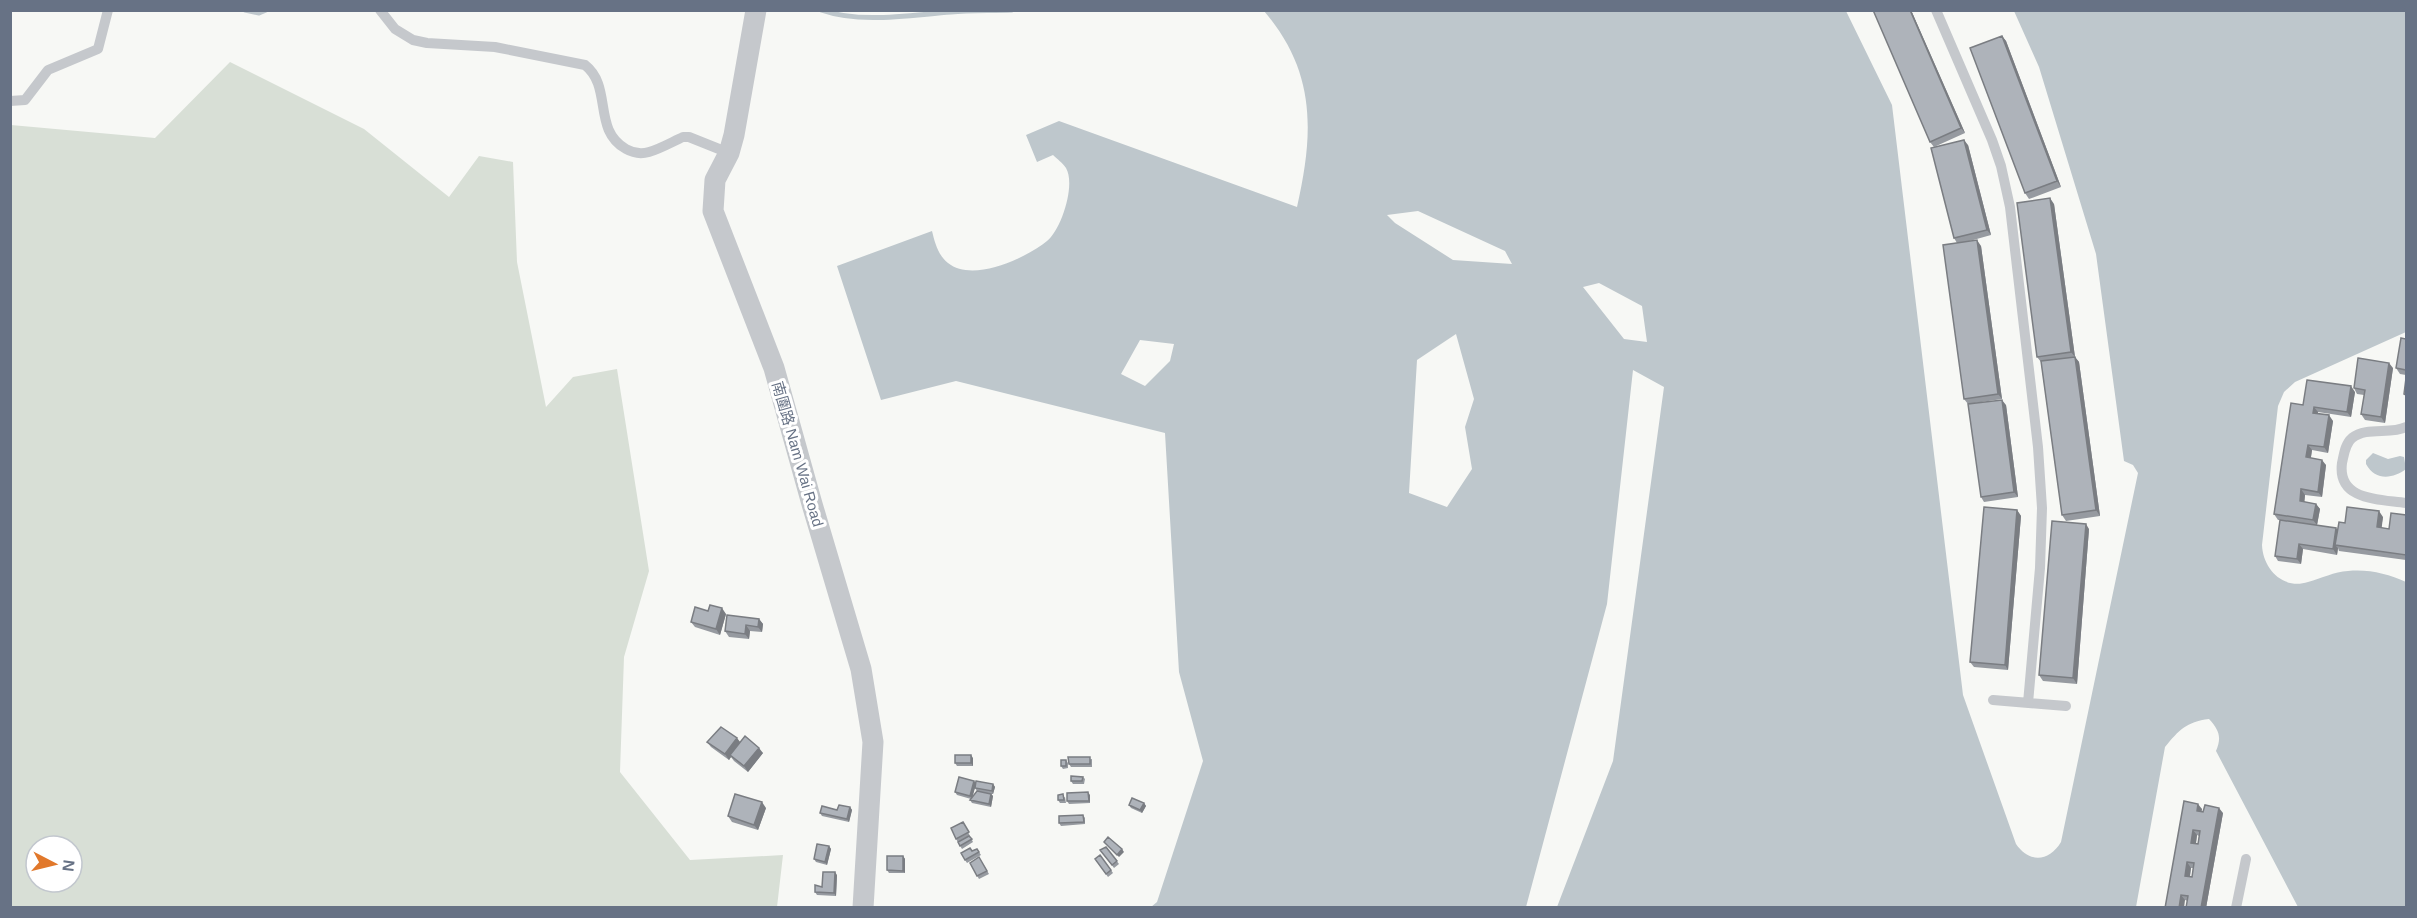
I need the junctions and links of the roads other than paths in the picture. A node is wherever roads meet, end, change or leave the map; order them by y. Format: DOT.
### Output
graph roads {
  1 [pos="108,10"];
  2 [pos="380,10"];
  3 [pos="756,10"];
  4 [pos="1936,10"];
  5 [pos="10,101"];
  6 [pos="729,153"];
  7 [pos="2406,427"];
  8 [pos="2406,503"];
  9 [pos="1993,700"];
  10 [pos="2028,703"];
  11 [pos="2067,706"];
  12 [pos="2246,859"];
  13 [pos="862,908"];
  14 [pos="2236,908"];
  1 -- 5 [label="lane"];
  2 -- 6 [label="lane"];
  3 -- 6 [label="street, 南圍路 Nam Wai Road"];
  4 -- 10 [label="lane"];
  6 -- 13 [label="street, 南圍路 Nam Wai Road"];
  7 -- 8 [label="lane"];
  9 -- 10 [label="lane"];
  10 -- 11 [label="lane"];
  12 -- 14 [label="lane"];
}
